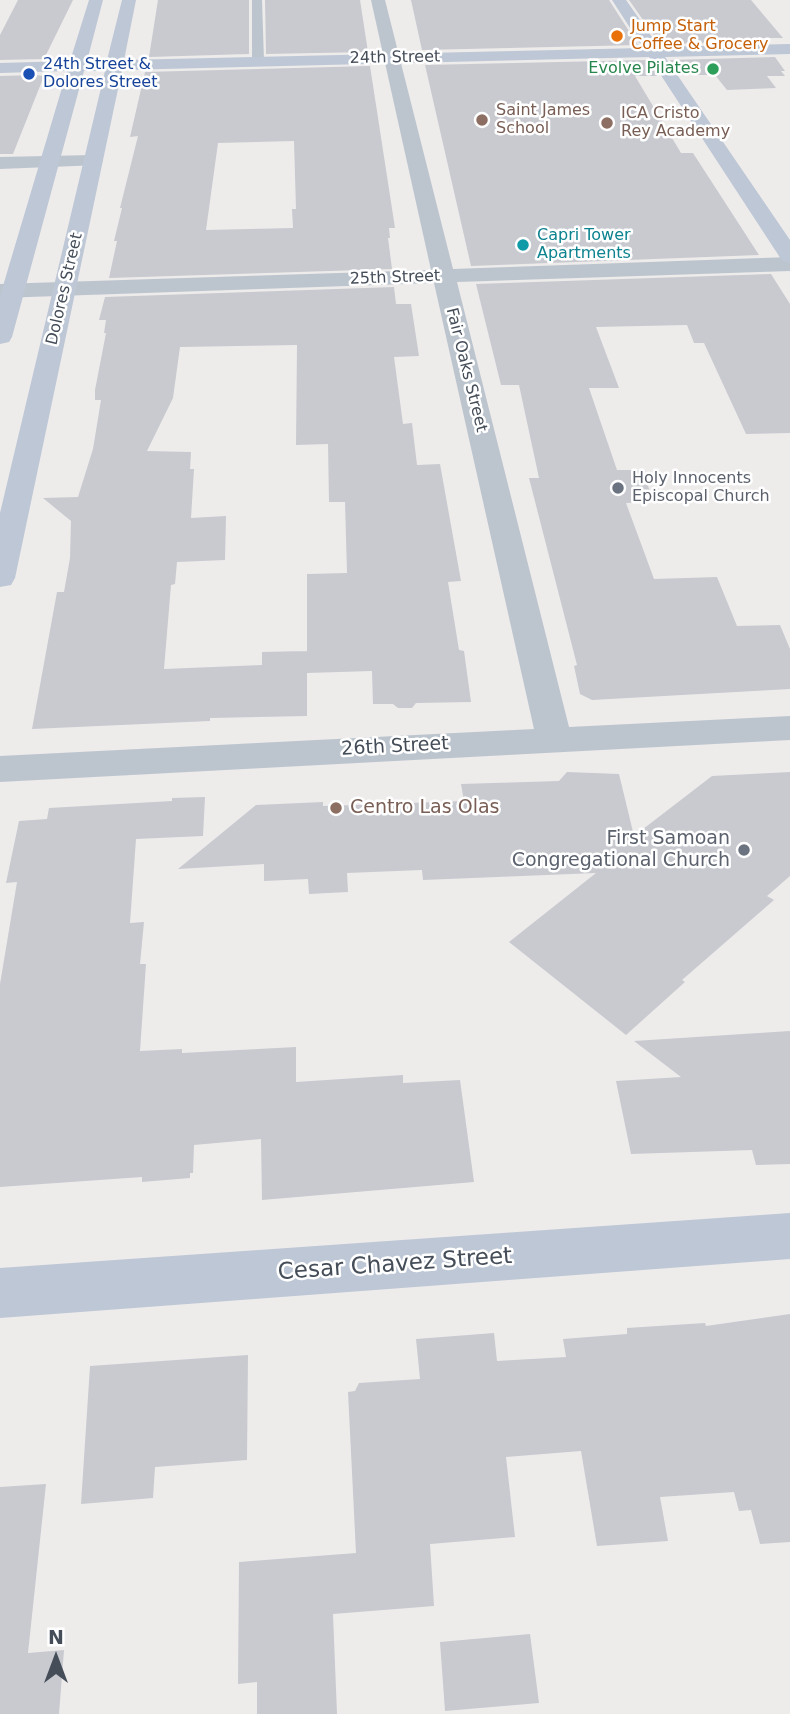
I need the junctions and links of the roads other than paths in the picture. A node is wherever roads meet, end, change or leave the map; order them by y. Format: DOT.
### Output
graph roads {
  1 [pos="96,0"];
  2 [pos="129,0"];
  3 [pos="257,0"];
  4 [pos="378,0"];
  5 [pos="619,0"];
  6 [pos="664,33"];
  7 [pos="790,49"];
  8 [pos="676,51"];
  9 [pos="653,52"];
  10 [pos="391,58"];
  11 [pos="258,61"];
  12 [pos="115,65"];
  13 [pos="77,66"];
  14 [pos="0,68"];
  15 [pos="689,69"];
  16 [pos="93,161"];
  17 [pos="50,162"];
  18 [pos="0,163"];
  19 [pos="790,256"];
  20 [pos="790,264"];
  21 [pos="443,276"];
  22 [pos="65,289"];
  23 [pos="7,290"];
  24 [pos="0,337"];
  25 [pos="11,478"];
  26 [pos="0,578"];
  27 [pos="790,728"];
  28 [pos="554,739"];
  29 [pos="0,769"];
  30 [pos="790,1236"];
  31 [pos="0,1293"];
  1 -- 13 [label="main road"];
  2 -- 12 [label="main road, Dolores Street"];
  3 -- 11 [label="lane"];
  4 -- 10 [label="street, Fair Oaks Street"];
  5 -- 9 [label="main road"];
  6 -- 8 [label="main road"];
  7 -- 8 [label="main road, 24th Street"];
  8 -- 9 [label="main road, 24th Street"];
  8 -- 15 [label="main road"];
  9 -- 10 [label="main road, 24th Street"];
  9 -- 19 [label="main road"];
  10 -- 11 [label="main road, 24th Street"];
  10 -- 21 [label="street, Fair Oaks Street"];
  11 -- 12 [label="main road, 24th Street"];
  12 -- 13 [label="main road, 24th Street"];
  12 -- 16 [label="main road, Dolores Street"];
  13 -- 14 [label="main road, 24th Street"];
  13 -- 17 [label="main road"];
  16 -- 17 [label="street"];
  16 -- 22 [label="main road, Dolores Street"];
  17 -- 18 [label="street"];
  17 -- 23 [label="main road"];
  20 -- 21 [label="street, 25th Street"];
  21 -- 22 [label="street, 25th Street"];
  21 -- 28 [label="street, Fair Oaks Street"];
  22 -- 23 [label="street, 25th Street"];
  22 -- 25 [label="main road, Dolores Street"];
  23 -- 24 [label="main road"];
  25 -- 26 [label="main road, Dolores Street"];
  27 -- 28 [label="street, 26th Street"];
  28 -- 29 [label="street, 26th Street"];
  30 -- 31 [label="main road, Cesar Chavez Street"];
}
